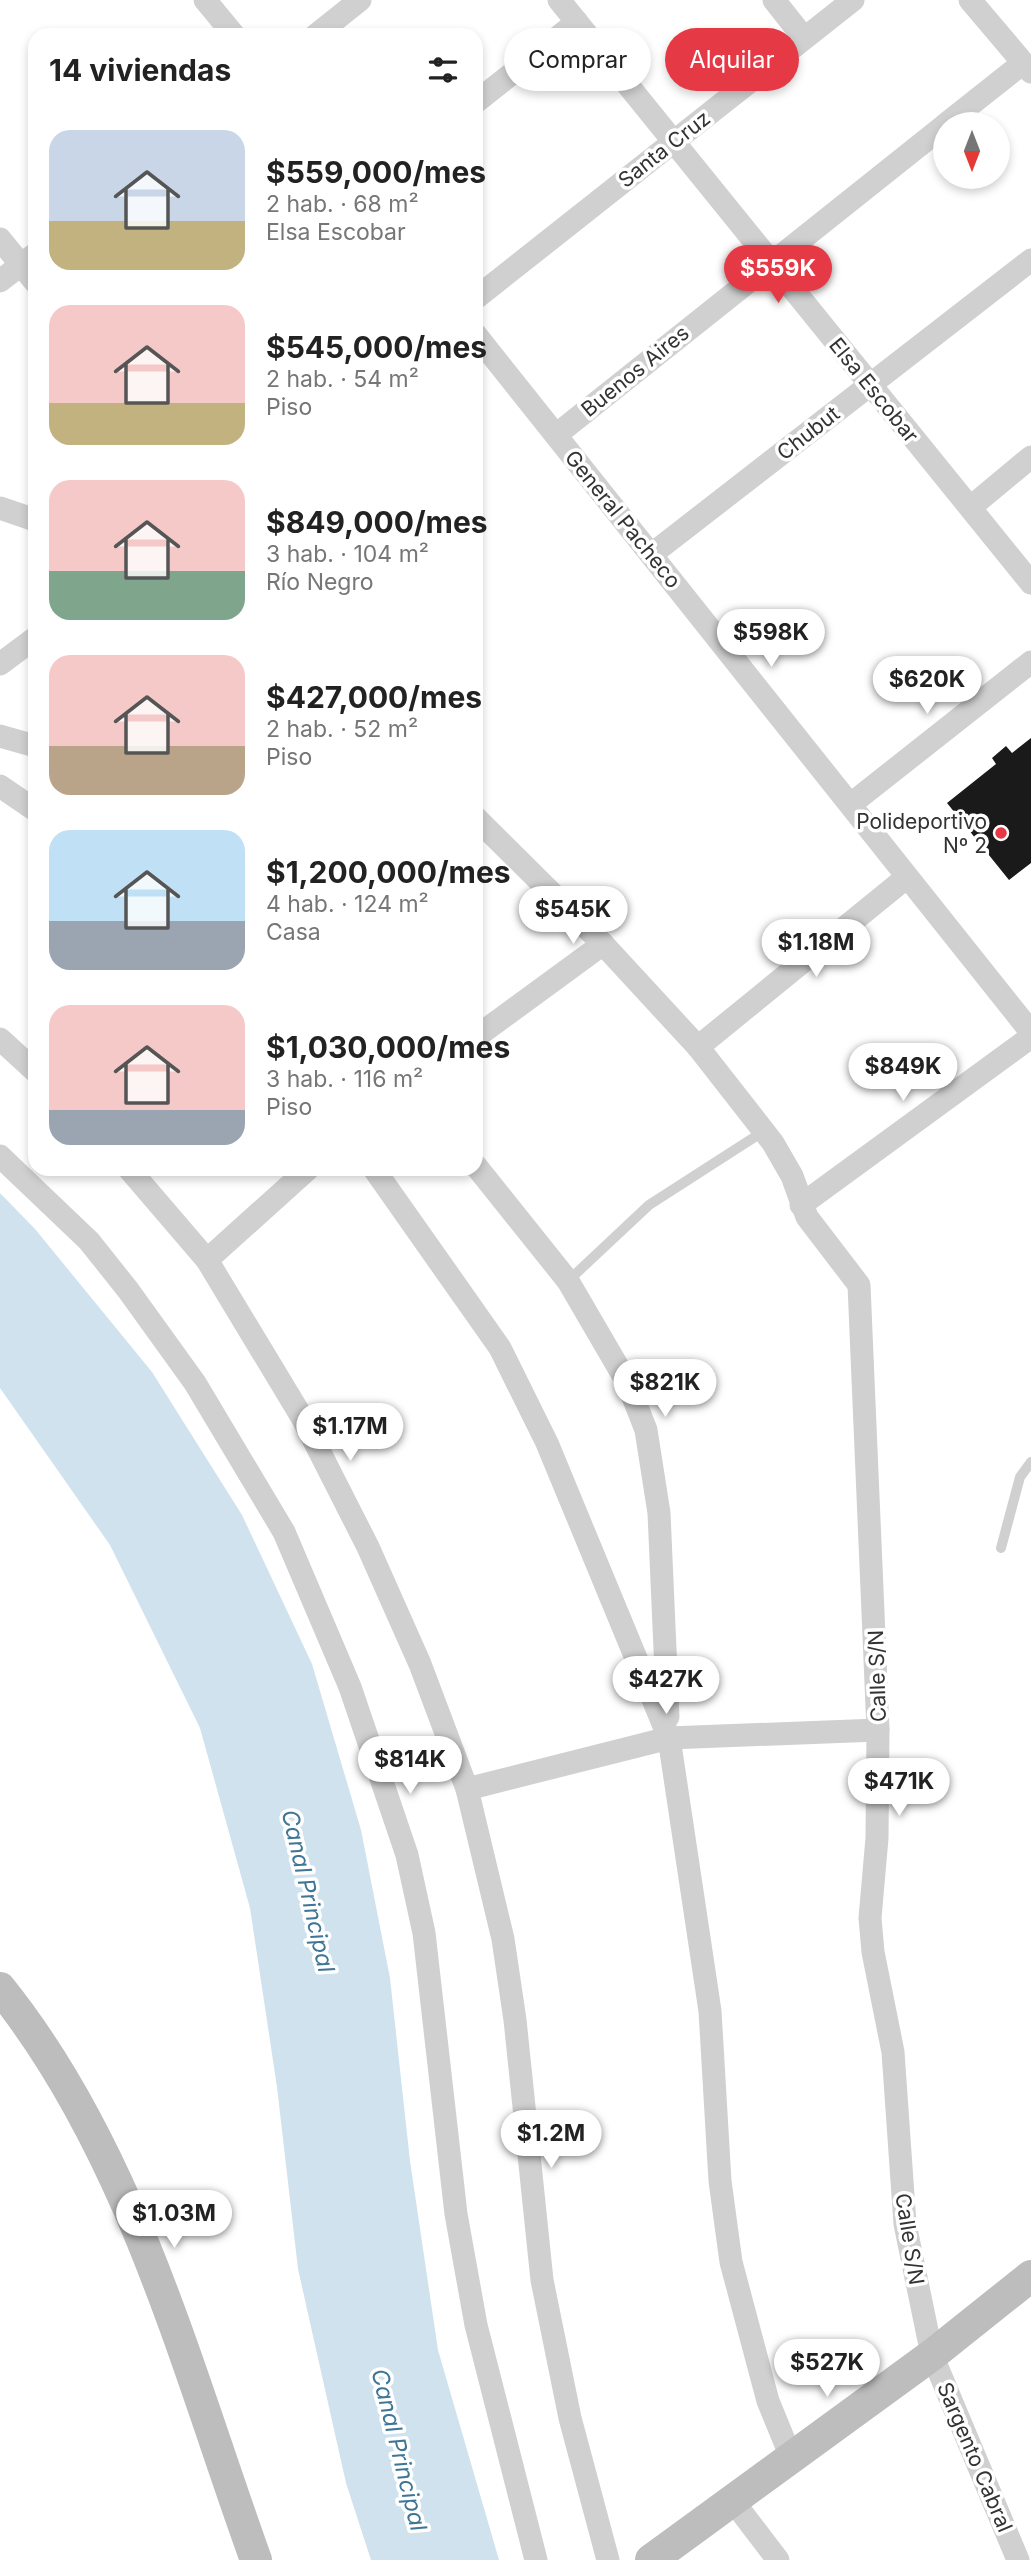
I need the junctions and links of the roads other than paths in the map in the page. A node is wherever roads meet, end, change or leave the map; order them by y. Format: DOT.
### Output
graph roads {
  1 [pos="205,0"];
  2 [pos="360,0"];
  3 [pos="559,0"];
  4 [pos="774,0"];
  5 [pos="853,0"];
  6 [pos="970,0"];
  7 [pos="577,22"];
  8 [pos="228,28"];
  9 [pos="325,28"];
  10 [pos="804,38"];
  11 [pos="1027,67"];
  12 [pos="483,96"];
  13 [pos="963,112"];
  14 [pos="933,135"];
  15 [pos="676,140"];
  16 [pos="0,239"];
  17 [pos="1031,260"];
  18 [pos="772,262"];
  19 [pos="28,265"];
  20 [pos="28,268"];
  21 [pos="0,281"];
  22 [pos="483,292"];
  23 [pos="483,344"];
  24 [pos="869,386"];
  25 [pos="555,435"];
  26 [pos="1031,457"];
  27 [pos="972,506"];
  28 [pos="0,508"];
  29 [pos="28,518"];
  30 [pos="652,554"];
  31 [pos="1031,583"];
  32 [pos="28,643"];
  33 [pos="1031,662"];
  34 [pos="0,664"];
  35 [pos="0,736"];
  36 [pos="28,744"];
  37 [pos="0,786"];
  38 [pos="851,804"];
  39 [pos="28,805"];
  40 [pos="483,825"];
  41 [pos="906,877"];
  42 [pos="603,944"];
  43 [pos="483,1032"];
  44 [pos="1031,1034"];
  45 [pos="0,1039"];
  46 [pos="698,1047"];
  47 [pos="28,1065"];
  48 [pos="764,1131"];
  49 [pos="0,1156"];
  50 [pos="483,1175"];
  51 [pos="135,1176"];
  52 [pos="300,1176"];
  53 [pos="379,1176"];
  54 [pos="801,1205"];
  55 [pos="207,1260"];
  56 [pos="568,1281"];
  57 [pos="1031,1462"];
  58 [pos="1001,1548"];
  59 [pos="878,1730"];
  60 [pos="669,1738"];
  61 [pos="467,1789"];
  62 [pos="0,1988"];
  63 [pos="1031,2276"];
  64 [pos="932,2355"];
  65 [pos="791,2458"];
  66 [pos="733,2501"];
  67 [pos="256,2560"];
  68 [pos="536,2560"];
  69 [pos="608,2560"];
  70 [pos="651,2560"];
  71 [pos="778,2560"];
  72 [pos="1018,2560"];
  1 -- 8 [label="street"];
  2 -- 9 [label="street"];
  3 -- 7 [label="street, Elsa Escobar"];
  4 -- 10 [label="street"];
  5 -- 10 [label="street, Santa Cruz"];
  6 -- 11 [label="street"];
  7 -- 12 [label="street"];
  7 -- 15 [label="street, Elsa Escobar"];
  10 -- 15 [label="street, Santa Cruz"];
  11 -- 13 [label="street, Buenos Aires"];
  14 -- 18 [label="street, Buenos Aires"];
  15 -- 18 [label="street, Elsa Escobar"];
  15 -- 22 [label="street, Santa Cruz"];
  16 -- 19 [label="street"];
  17 -- 24 [label="street, Chubut"];
  18 -- 24 [label="street, Elsa Escobar"];
  18 -- 25 [label="street, Buenos Aires"];
  20 -- 21 [label="street"];
  23 -- 25 [label="street, General Pacheco"];
  24 -- 27 [label="street, Elsa Escobar"];
  24 -- 30 [label="street, Chubut"];
  25 -- 30 [label="street, General Pacheco"];
  26 -- 27 [label="street"];
  27 -- 31 [label="street, Elsa Escobar"];
  28 -- 29 [label="street"];
  30 -- 38 [label="street, General Pacheco"];
  32 -- 34 [label="street"];
  33 -- 38 [label="street"];
  35 -- 36 [label="street"];
  37 -- 39 [label="street"];
  38 -- 41 [label="street, General Pacheco"];
  40 -- 42 [label="street"];
  41 -- 44 [label="street, General Pacheco"];
  41 -- 46 [label="street"];
  42 -- 43 [label="street"];
  42 -- 46 [label="street"];
  44 -- 54 [label="street"];
  45 -- 47 [label="street"];
  46 -- 48 [label="street"];
  48 -- 54 [label="street"];
  48 -- 56 [label="lane"];
  49 -- 68 [label="street"];
  50 -- 56 [label="street"];
  51 -- 55 [label="street"];
  52 -- 55 [label="street"];
  53 -- 60 [label="street"];
  54 -- 59 [label="street, Calle S/N"];
  55 -- 61 [label="street"];
  56 -- 60 [label="street"];
  57 -- 58 [label="lane"];
  59 -- 60 [label="street"];
  59 -- 64 [label="street, Calle S/N"];
  60 -- 61 [label="street"];
  60 -- 65 [label="street"];
  61 -- 69 [label="street"];
  62 -- 67 [label="street"];
  63 -- 64 [label="street"];
  64 -- 65 [label="street"];
  64 -- 72 [label="street, Sargento Cabral"];
  65 -- 66 [label="street"];
  66 -- 70 [label="street"];
  66 -- 71 [label="street"];
}
